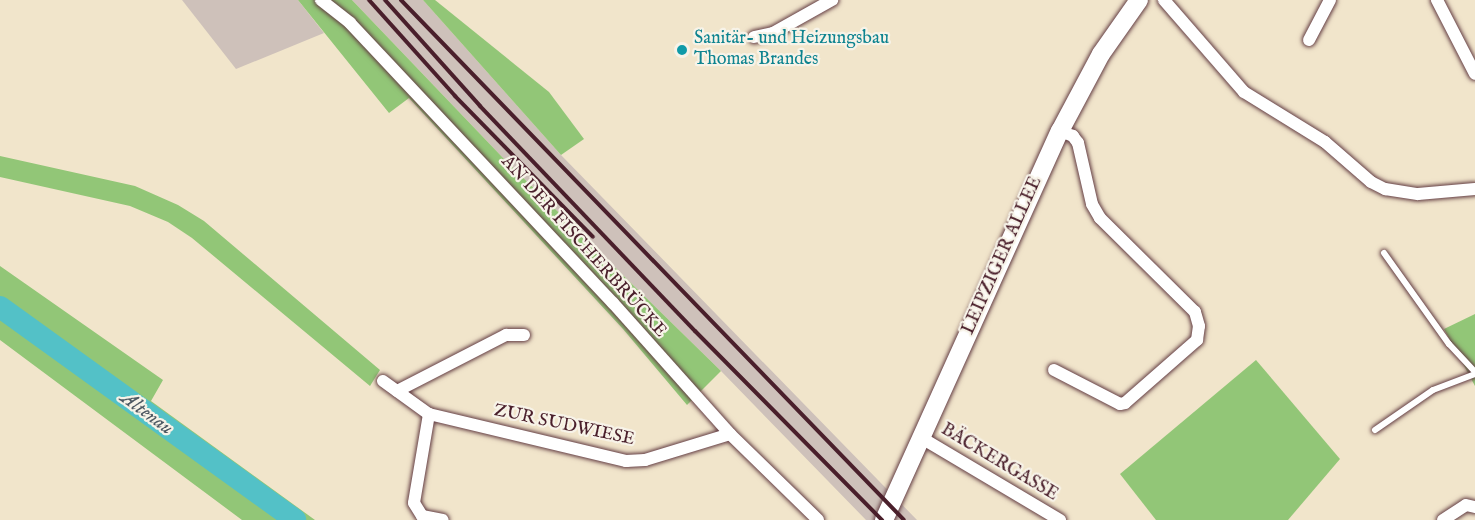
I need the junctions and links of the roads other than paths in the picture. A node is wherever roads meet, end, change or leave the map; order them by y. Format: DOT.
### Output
graph roads {
  1 [pos="321,0"];
  2 [pos="832,0"];
  3 [pos="1138,0"];
  4 [pos="1164,0"];
  5 [pos="1330,0"];
  6 [pos="1437,0"];
  7 [pos="754,37"];
  8 [pos="1309,40"];
  9 [pos="1475,74"];
  10 [pos="1060,131"];
  11 [pos="1475,189"];
  12 [pos="1384,253"];
  13 [pos="524,335"];
  14 [pos="1054,370"];
  15 [pos="1475,373"];
  16 [pos="383,381"];
  17 [pos="397,391"];
  18 [pos="429,414"];
  19 [pos="1375,430"];
  20 [pos="730,434"];
  21 [pos="920,437"];
  22 [pos="1475,507"];
  23 [pos="443,520"];
  24 [pos="818,520"];
  25 [pos="884,520"];
  26 [pos="1060,520"];
  27 [pos="1443,520"];
  1 -- 20 [label="street, AN DER FISCHERBRÜCKE"];
  2 -- 7 [label="street"];
  3 -- 10 [label="main road, LEIPZIGER ALLEE"];
  4 -- 11 [label="street"];
  5 -- 8 [label="street"];
  6 -- 9 [label="street"];
  10 -- 14 [label="street"];
  10 -- 21 [label="main road, LEIPZIGER ALLEE"];
  12 -- 15 [label="lane"];
  13 -- 17 [label="street"];
  15 -- 19 [label="lane"];
  16 -- 17 [label="street, ZUR SUDWIESE"];
  17 -- 18 [label="street, ZUR SUDWIESE"];
  18 -- 20 [label="street, ZUR SUDWIESE"];
  18 -- 23 [label="street"];
  20 -- 24 [label="street, AN DER FISCHERBRÜCKE"];
  21 -- 25 [label="main road, LEIPZIGER ALLEE"];
  21 -- 26 [label="street, BÄCKERGASSE"];
  22 -- 27 [label="street"];
}
